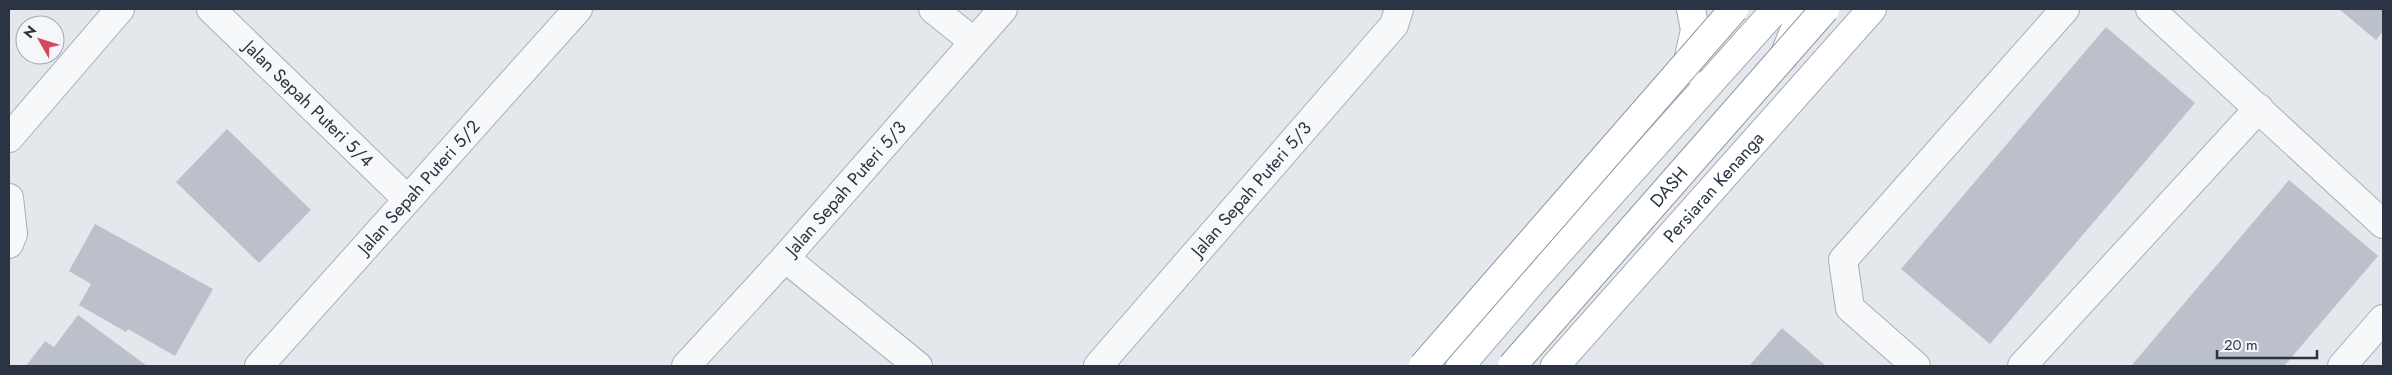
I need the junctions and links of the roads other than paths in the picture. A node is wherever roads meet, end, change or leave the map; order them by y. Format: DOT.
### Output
graph roads {
  1 [pos="120,9"];
  2 [pos="211,9"];
  3 [pos="578,9"];
  4 [pos="933,9"];
  5 [pos="1003,9"];
  6 [pos="1399,9"];
  7 [pos="1691,9"];
  8 [pos="1733,9"];
  9 [pos="1825,9"];
  10 [pos="1830,9"];
  11 [pos="1872,9"];
  12 [pos="2066,9"];
  13 [pos="2150,9"];
  14 [pos="1788,14"];
  15 [pos="1758,30"];
  16 [pos="974,42"];
  17 [pos="2259,108"];
  18 [pos="9,138"];
  19 [pos="9,198"];
  20 [pos="408,199"];
  21 [pos="2383,224"];
  22 [pos="9,244"];
  23 [pos="785,258"];
  24 [pos="1531,283"];
  25 [pos="2383,319"];
  26 [pos="259,366"];
  27 [pos="686,366"];
  28 [pos="918,366"];
  29 [pos="1098,366"];
  30 [pos="1424,366"];
  31 [pos="1460,366"];
  32 [pos="1512,366"];
  33 [pos="1534,366"];
  34 [pos="1555,366"];
  35 [pos="1916,366"];
  36 [pos="2022,366"];
  37 [pos="2342,366"];
  1 -- 18 [label="street"];
  2 -- 20 [label="street, Jalan Sepah Puteri 5/4"];
  3 -- 20 [label="street, Jalan Sepah Puteri 5/2"];
  4 -- 16 [label="street"];
  5 -- 16 [label="street, Jalan Sepah Puteri 5/3"];
  6 -- 29 [label="street, Jalan Sepah Puteri 5/3"];
  7 -- 24 [label="main road"];
  8 -- 15 [label="street"];
  8 -- 30 [label="main road, bridge"];
  9 -- 32 [label="main road, DASH, bridge"];
  10 -- 14 [label="main road"];
  11 -- 34 [label="main road, Persiaran Kenanga"];
  12 -- 35 [label="street"];
  13 -- 17 [label="street"];
  14 -- 15 [label="main road"];
  14 -- 33 [label="main road"];
  15 -- 24 [label="main road"];
  16 -- 23 [label="street, Jalan Sepah Puteri 5/3"];
  17 -- 21 [label="street"];
  17 -- 36 [label="street"];
  19 -- 22 [label="street"];
  20 -- 26 [label="street, Jalan Sepah Puteri 5/2"];
  23 -- 27 [label="street, Jalan Sepah Puteri 5/3"];
  23 -- 28 [label="street"];
  24 -- 31 [label="main road"];
  25 -- 37 [label="street"];
}
